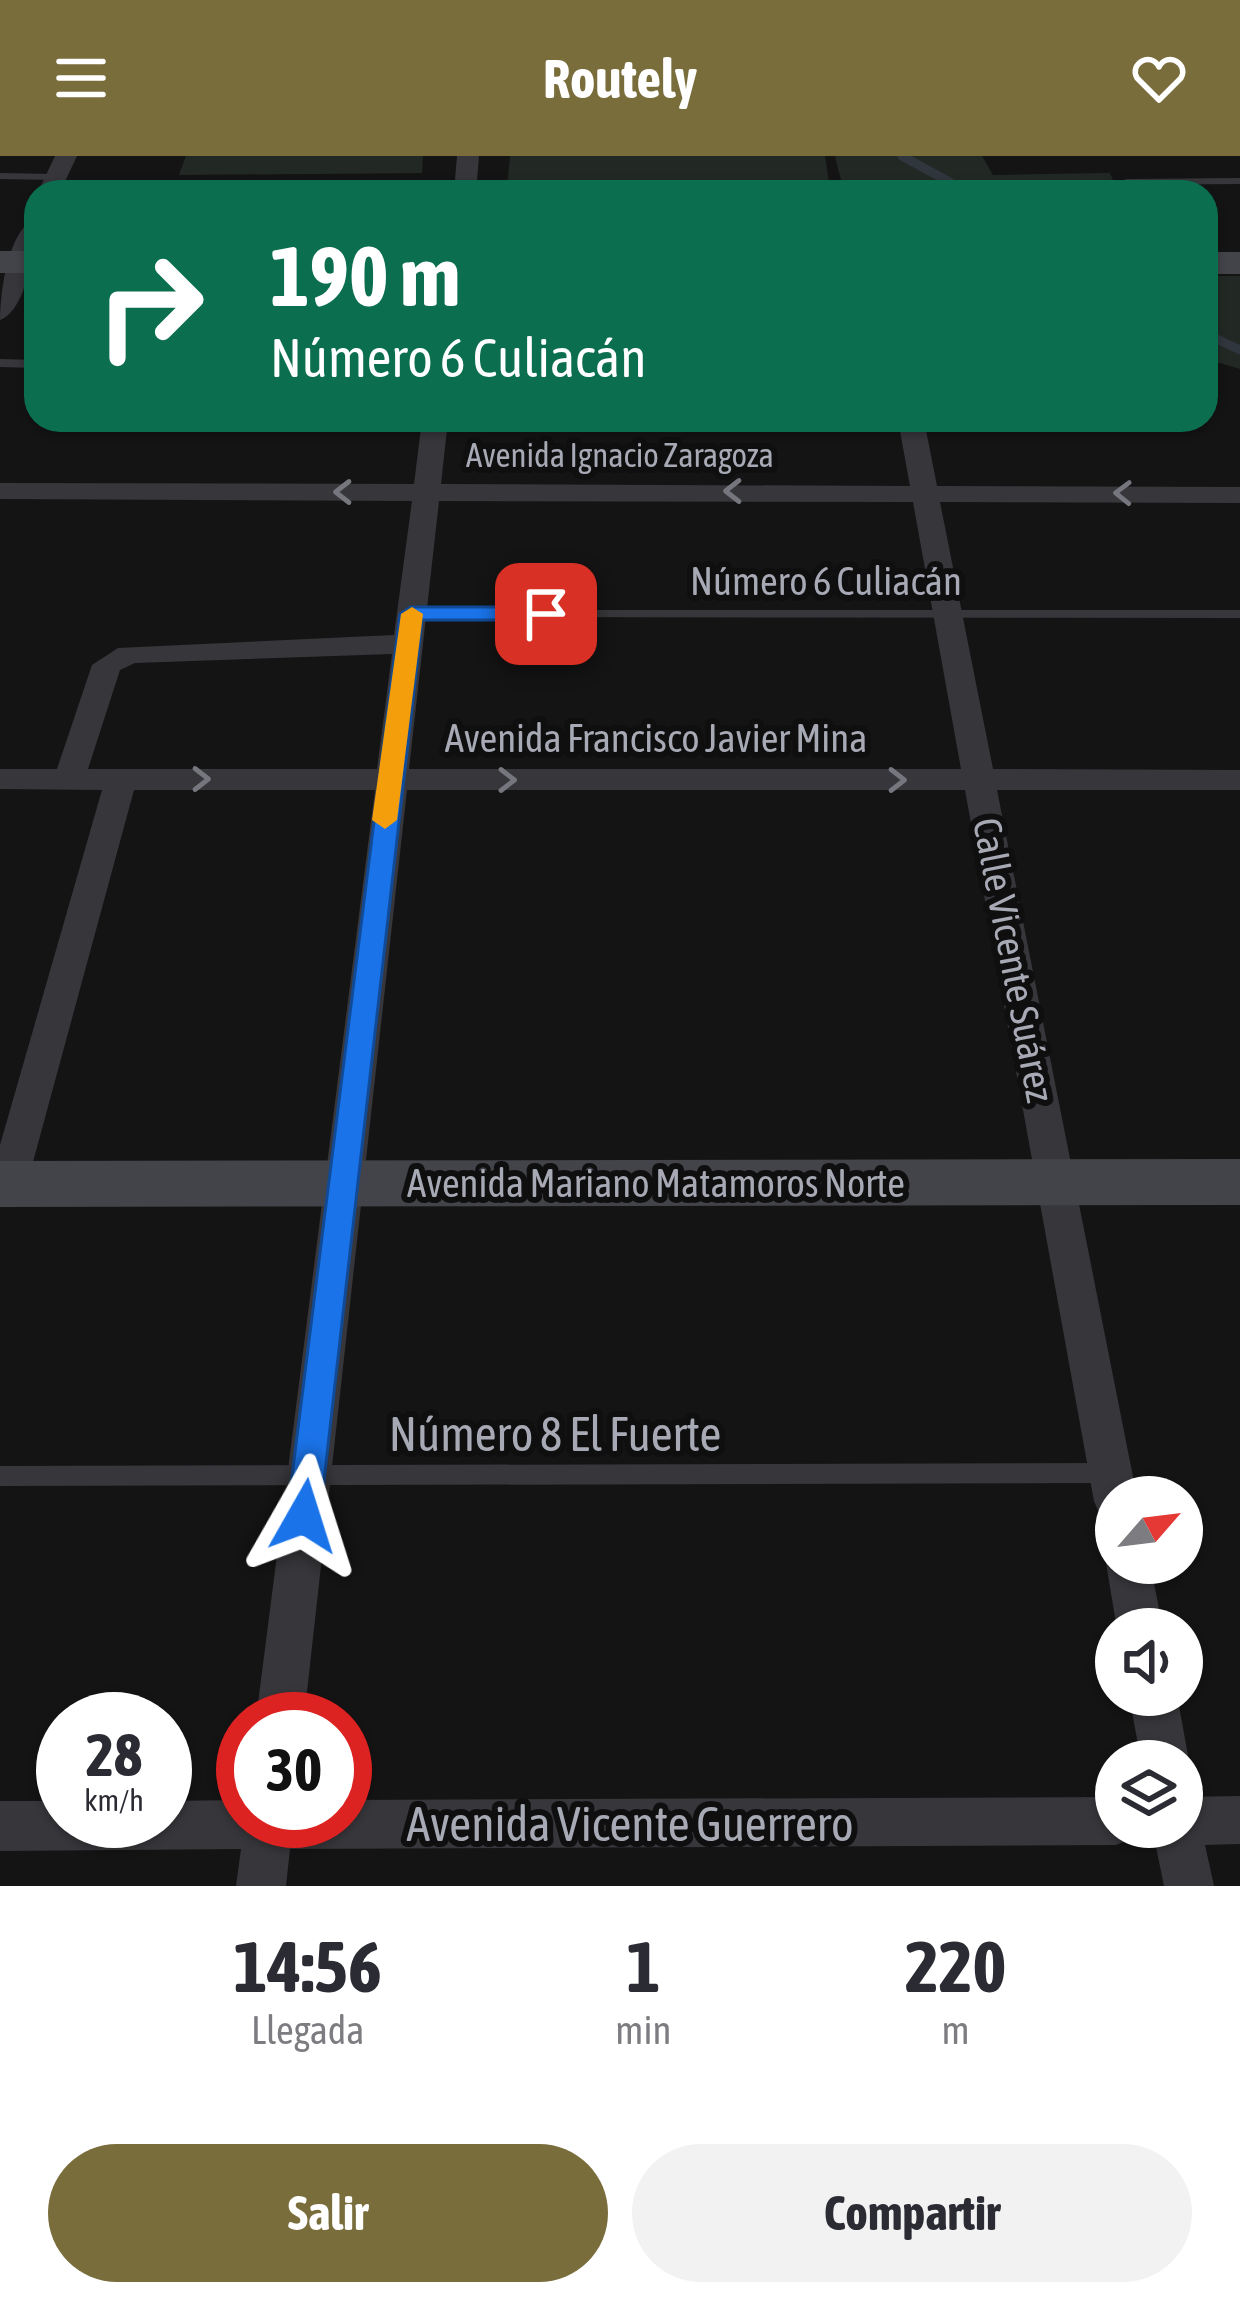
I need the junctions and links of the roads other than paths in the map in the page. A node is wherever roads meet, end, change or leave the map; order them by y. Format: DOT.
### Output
graph roads {
  1 [pos="57,175"];
  2 [pos="0,176"];
  3 [pos="19,262"];
  4 [pos="0,313"];
  5 [pos="434,432"];
  6 [pos="913,432"];
  7 [pos="925,490"];
  8 [pos="0,491"];
  9 [pos="427,492"];
  10 [pos="1240,495"];
  11 [pos="949,614"];
  12 [pos="1240,614"];
  13 [pos="410,629"];
  14 [pos="0,778"];
  15 [pos="69,779"];
  16 [pos="121,779"];
  17 [pos="390,780"];
  18 [pos="980,780"];
  19 [pos="1240,780"];
  20 [pos="1056,1182"];
  21 [pos="1240,1182"];
  22 [pos="4,1184"];
  23 [pos="341,1184"];
  24 [pos="0,1475"];
  25 [pos="308,1475"];
  26 [pos="1111,1476"];
  27 [pos="1095,1487"];
  28 [pos="283,1692"];
  29 [pos="1240,1820"];
  30 [pos="1095,1821"];
  31 [pos="1203,1822"];
  32 [pos="372,1823"];
  33 [pos="216,1824"];
  34 [pos="0,1826"];
  35 [pos="265,1848"];
  36 [pos="1183,1848"];
  37 [pos="261,1886"];
  38 [pos="1189,1886"];
  1 -- 2 [label="lane"];
  3 -- 4 [label="street"];
  5 -- 9 [label="street"];
  6 -- 7 [label="street, Calle Vicente Suárez"];
  7 -- 9 [label="street, Avenida Ignacio Zaragoza, one-way"];
  10 -- 7 [label="street, Avenida Ignacio Zaragoza, one-way"];
  7 -- 11 [label="street, Calle Vicente Suárez"];
  9 -- 8 [label="street, Avenida Ignacio Zaragoza, one-way"];
  9 -- 13 [label="street"];
  11 -- 12 [label="lane, Número 6 Culiacán"];
  11 -- 13 [label="lane, Número 6 Culiacán"];
  11 -- 18 [label="street, Calle Vicente Suárez"];
  13 -- 15 [label="street"];
  13 -- 17 [label="street"];
  14 -- 15 [label="street, Avenida Francisco Javier Mina"];
  15 -- 16 [label="street, Avenida Francisco Javier Mina"];
  16 -- 17 [label="street, Avenida Francisco Javier Mina, one-way"];
  16 -- 22 [label="street"];
  17 -- 18 [label="street, Avenida Francisco Javier Mina, one-way"];
  17 -- 23 [label="street"];
  18 -- 19 [label="street, Avenida Francisco Javier Mina"];
  18 -- 20 [label="street, Calle Vicente Suárez"];
  20 -- 21 [label="street, Avenida Mariano Matamoros Norte"];
  20 -- 23 [label="street, Avenida Mariano Matamoros Norte"];
  20 -- 26 [label="street, Calle Vicente Suárez"];
  22 -- 23 [label="street, Avenida Mariano Matamoros Norte"];
  23 -- 25 [label="street"];
  24 -- 25 [label="lane, Número 8 El Fuerte"];
  25 -- 27 [label="lane, Número 8 El Fuerte"];
  25 -- 28 [label="street"];
  29 -- 31 [label="street"];
  30 -- 32 [label="street, Avenida Vicente Guerrero"];
  33 -- 34 [label="street, Avenida Vicente Guerrero"];
  35 -- 37 [label="street"];
  36 -- 38 [label="street"];
}
